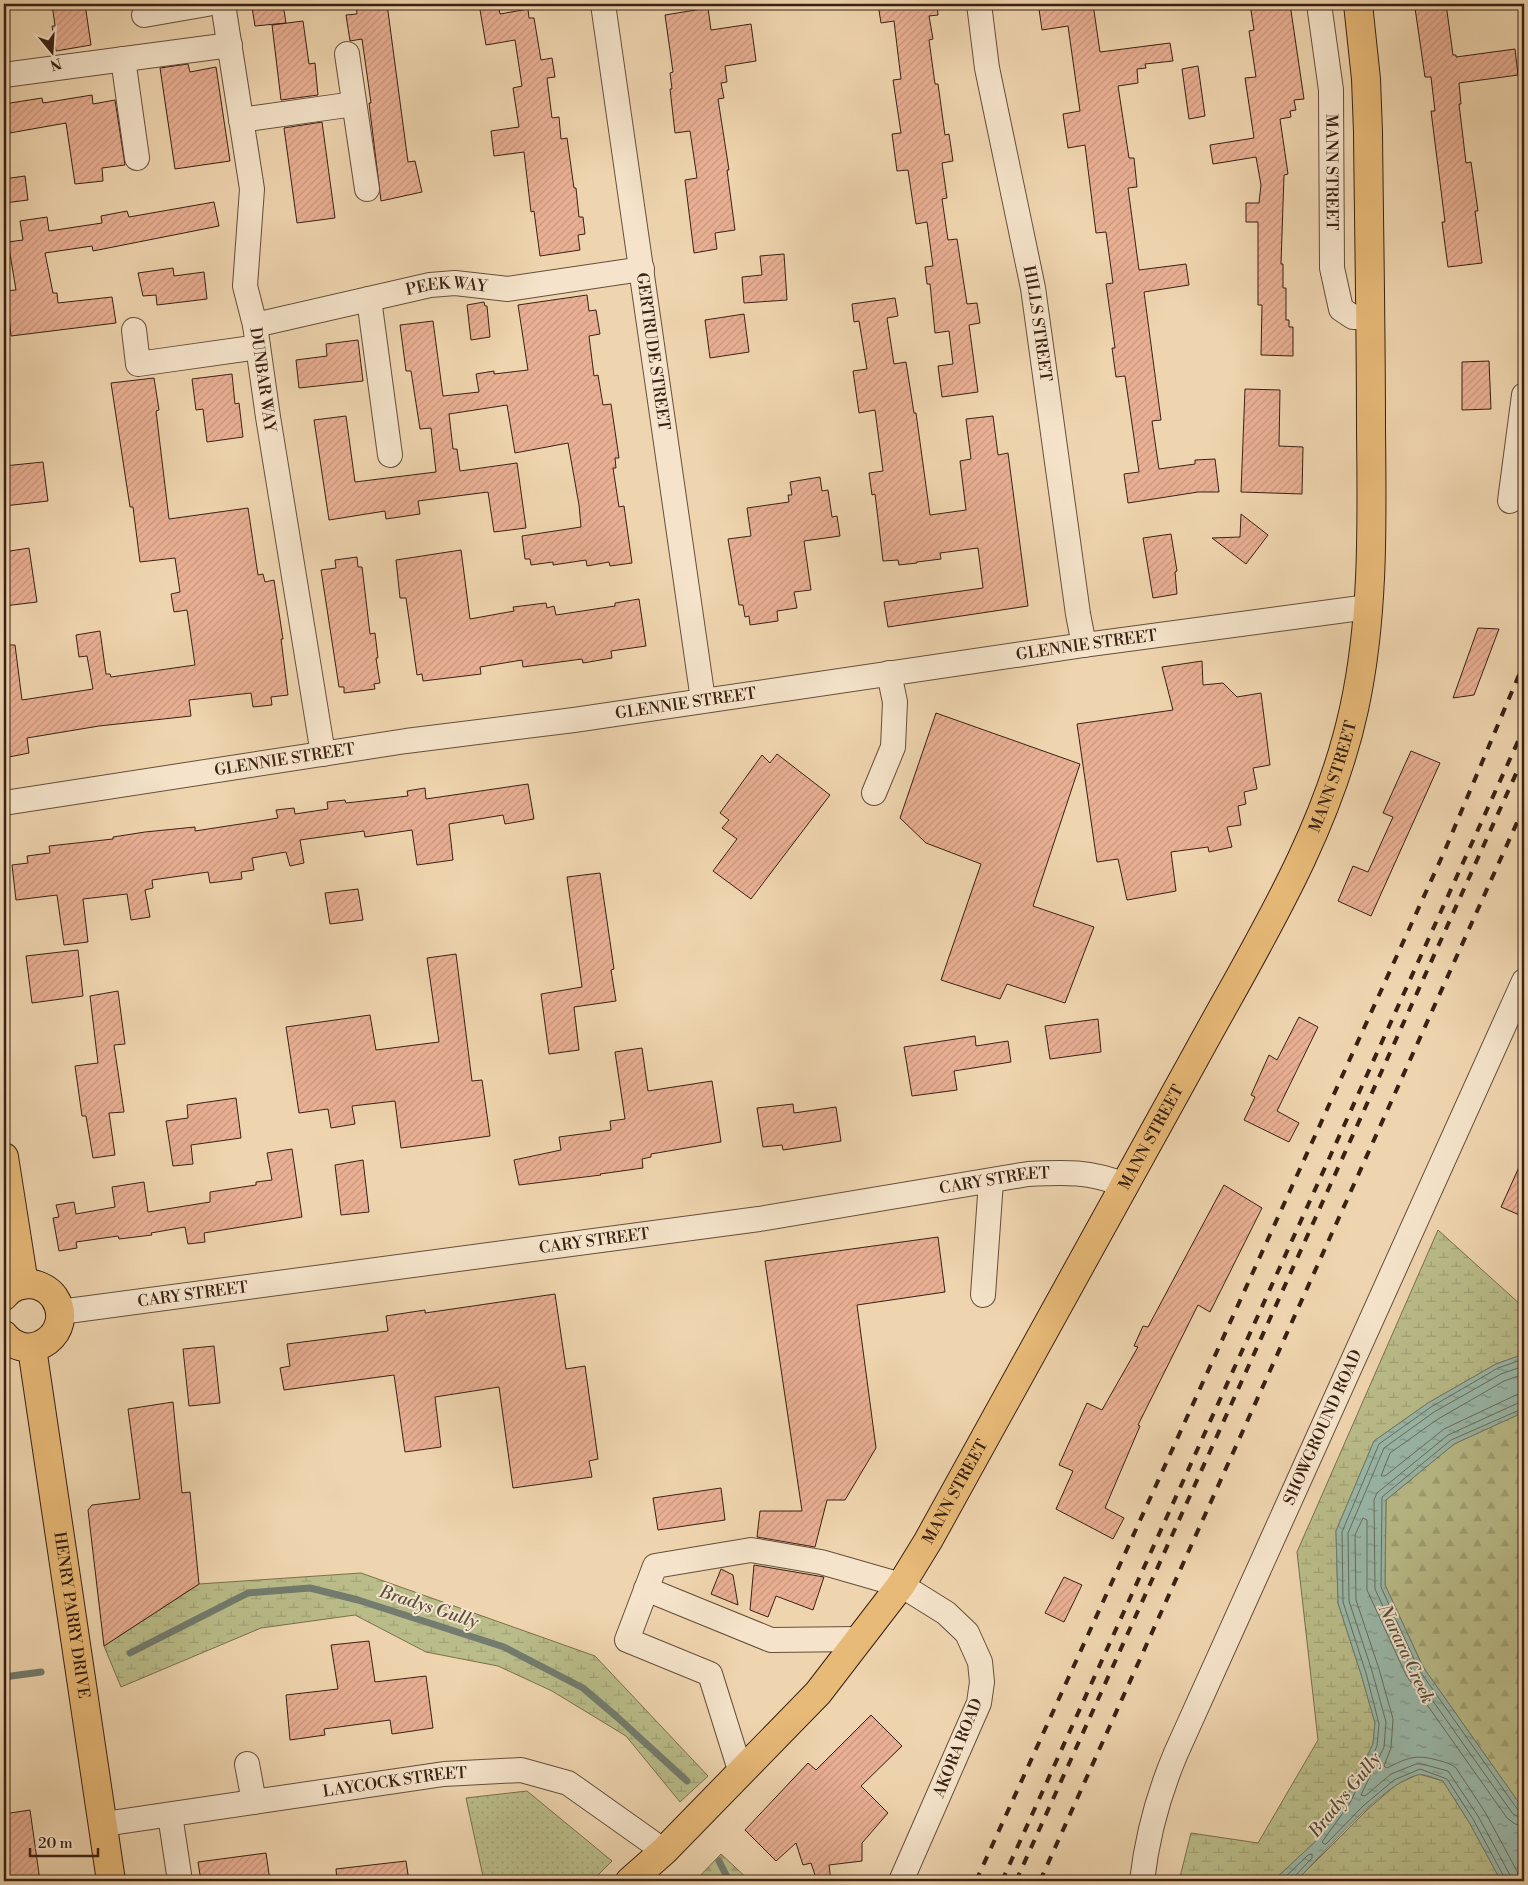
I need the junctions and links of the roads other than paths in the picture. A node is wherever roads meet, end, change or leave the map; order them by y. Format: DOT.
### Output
graph roads {
  1 [pos="207,4"];
  2 [pos="223,4"];
  3 [pos="603,4"];
  4 [pos="979,4"];
  5 [pos="1319,4"];
  6 [pos="1358,4"];
  7 [pos="144,15"];
  8 [pos="230,45"];
  9 [pos="347,54"];
  10 [pos="123,59"];
  11 [pos="4,75"];
  12 [pos="354,104"];
  13 [pos="241,120"];
  14 [pos="137,158"];
  15 [pos="367,189"];
  16 [pos="642,270"];
  17 [pos="369,299"];
  18 [pos="1371,317"];
  19 [pos="134,330"];
  20 [pos="256,336"];
  21 [pos="1524,394"];
  22 [pos="390,455"];
  23 [pos="1510,501"];
  24 [pos="1368,607"];
  25 [pos="1084,645"];
  26 [pos="889,673"];
  27 [pos="703,700"];
  28 [pos="323,754"];
  29 [pos="874,793"];
  30 [pos="4,803"];
  31 [pos="1524,981"];
  32 [pos="4,1157"];
  33 [pos="991,1181"];
  34 [pos="1125,1185"];
  35 [pos="14,1290"];
  36 [pos="983,1295"];
  37 [pos="60,1312"];
  38 [pos="4,1336"];
  39 [pos="32,1348"];
  40 [pos="901,1585"];
  41 [pos="646,1589"];
  42 [pos="859,1639"];
  43 [pos="247,1764"];
  44 [pos="741,1773"];
  45 [pos="254,1802"];
  46 [pos="170,1815"];
  47 [pos="104,1824"];
  48 [pos="664,1851"];
  49 [pos="111,1881"];
  50 [pos="180,1881"];
  51 [pos="630,1881"];
  52 [pos="641,1881"];
  53 [pos="901,1881"];
  54 [pos="1142,1881"];
  1 -- 7 [label="street"];
  2 -- 8 [label="street, DUNBAR WAY"];
  3 -- 16 [label="street, GERTRUDE STREET"];
  4 -- 25 [label="street, HILLS STREET"];
  5 -- 18 [label="street, MANN STREET"];
  6 -- 18 [label="main road, MANN STREET"];
  8 -- 10 [label="street"];
  8 -- 13 [label="street, DUNBAR WAY"];
  9 -- 12 [label="street"];
  10 -- 11 [label="street"];
  10 -- 14 [label="street"];
  12 -- 13 [label="street"];
  12 -- 15 [label="street"];
  13 -- 20 [label="street, DUNBAR WAY"];
  16 -- 17 [label="street, PEEK WAY"];
  16 -- 27 [label="street, GERTRUDE STREET"];
  17 -- 20 [label="street, PEEK WAY"];
  17 -- 22 [label="street"];
  18 -- 24 [label="main road, MANN STREET"];
  19 -- 20 [label="street, PEEK WAY"];
  20 -- 28 [label="street, DUNBAR WAY"];
  21 -- 23 [label="street"];
  24 -- 25 [label="street, GLENNIE STREET"];
  24 -- 34 [label="main road, MANN STREET"];
  25 -- 26 [label="street, GLENNIE STREET"];
  26 -- 27 [label="street, GLENNIE STREET"];
  26 -- 29 [label="street"];
  27 -- 28 [label="street, GLENNIE STREET"];
  28 -- 30 [label="street, GLENNIE STREET"];
  31 -- 54 [label="street, SHOWGROUND ROAD"];
  32 -- 35 [label="main road"];
  33 -- 34 [label="street, CARY STREET"];
  33 -- 36 [label="street"];
  33 -- 37 [label="street, CARY STREET"];
  34 -- 40 [label="main road, MANN STREET"];
  35 -- 37 [label="main road"];
  37 -- 39 [label="main road"];
  38 -- 39 [label="main road"];
  39 -- 47 [label="main road, HENRY PARRY DRIVE"];
  40 -- 41 [label="street, AKORA ROAD"];
  40 -- 42 [label="main road, MANN STREET"];
  40 -- 53 [label="street, AKORA ROAD"];
  41 -- 42 [label="street"];
  41 -- 44 [label="street"];
  42 -- 44 [label="main road, MANN STREET"];
  43 -- 45 [label="street"];
  44 -- 48 [label="main road, MANN STREET"];
  45 -- 46 [label="street, LAYCOCK STREET"];
  45 -- 48 [label="street, LAYCOCK STREET"];
  46 -- 47 [label="street, LAYCOCK STREET"];
  46 -- 50 [label="street"];
  47 -- 49 [label="main road, HENRY PARRY DRIVE"];
  48 -- 51 [label="main road, MANN STREET"];
  48 -- 52 [label="main road, MANN STREET"];
}
